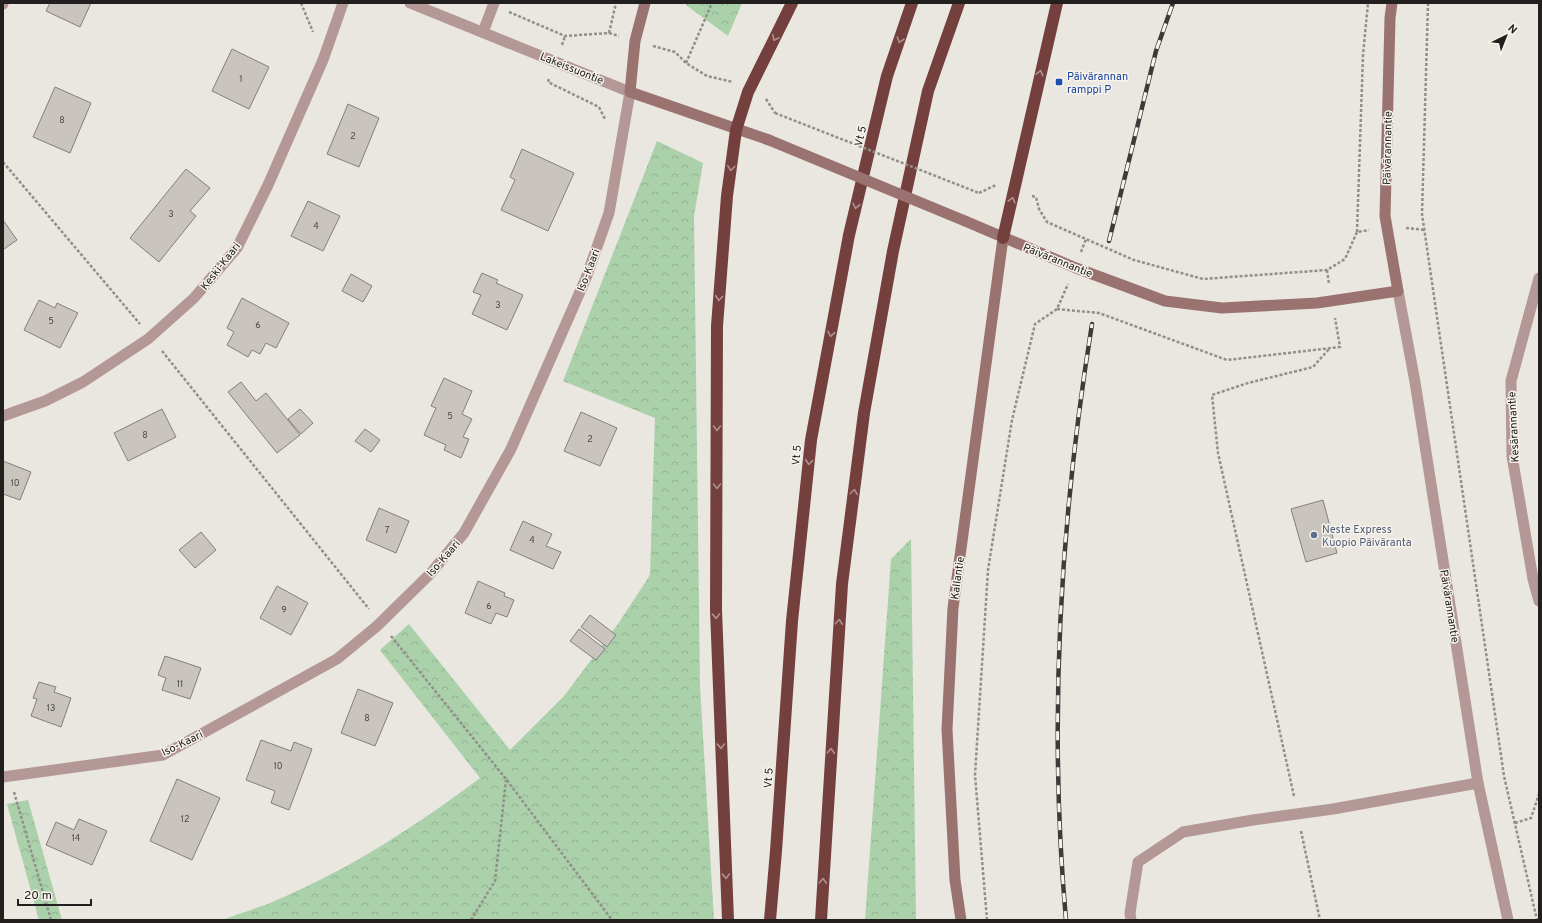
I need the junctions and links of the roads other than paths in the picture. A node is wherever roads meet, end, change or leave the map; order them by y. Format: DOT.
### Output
graph roads {
  1 [pos="343,3"];
  2 [pos="410,3"];
  3 [pos="644,3"];
  4 [pos="792,3"];
  5 [pos="912,3"];
  6 [pos="959,3"];
  7 [pos="1057,3"];
  8 [pos="1392,3"];
  9 [pos="494,4"];
  10 [pos="483,32"];
  11 [pos="630,92"];
  12 [pos="736,130"];
  13 [pos="1003,238"];
  14 [pos="1539,278"];
  15 [pos="1398,291"];
  16 [pos="3,416"];
  17 [pos="1539,601"];
  18 [pos="6,777"];
  19 [pos="1478,784"];
  20 [pos="728,920"];
  21 [pos="770,920"];
  22 [pos="821,920"];
  23 [pos="961,920"];
  24 [pos="1131,920"];
  25 [pos="1508,920"];
  1 -- 16 [label="street, Keski-Kaari"];
  2 -- 10 [label="street, Lakeissuontie"];
  3 -- 11 [label="main road"];
  4 -- 12 [label="highway, one-way"];
  5 -- 21 [label="highway, Vt 5, one-way"];
  22 -- 6 [label="highway, one-way"];
  13 -- 7 [label="highway, one-way"];
  8 -- 15 [label="main road, Päivärannantie"];
  9 -- 10 [label="street"];
  10 -- 11 [label="street, Lakeissuontie"];
  11 -- 12 [label="main road, Lakeissuontie"];
  11 -- 18 [label="street, Iso-Kaari"];
  12 -- 13 [label="main road, Päivärannantie, bridge"];
  12 -- 20 [label="highway, one-way"];
  13 -- 15 [label="main road, Päivärannantie"];
  13 -- 23 [label="main road, Kallantie"];
  14 -- 17 [label="street, Kesärannantie"];
  15 -- 19 [label="street, Päivärannantie"];
  19 -- 24 [label="street"];
  19 -- 25 [label="street, Päivärannantie"];
}
